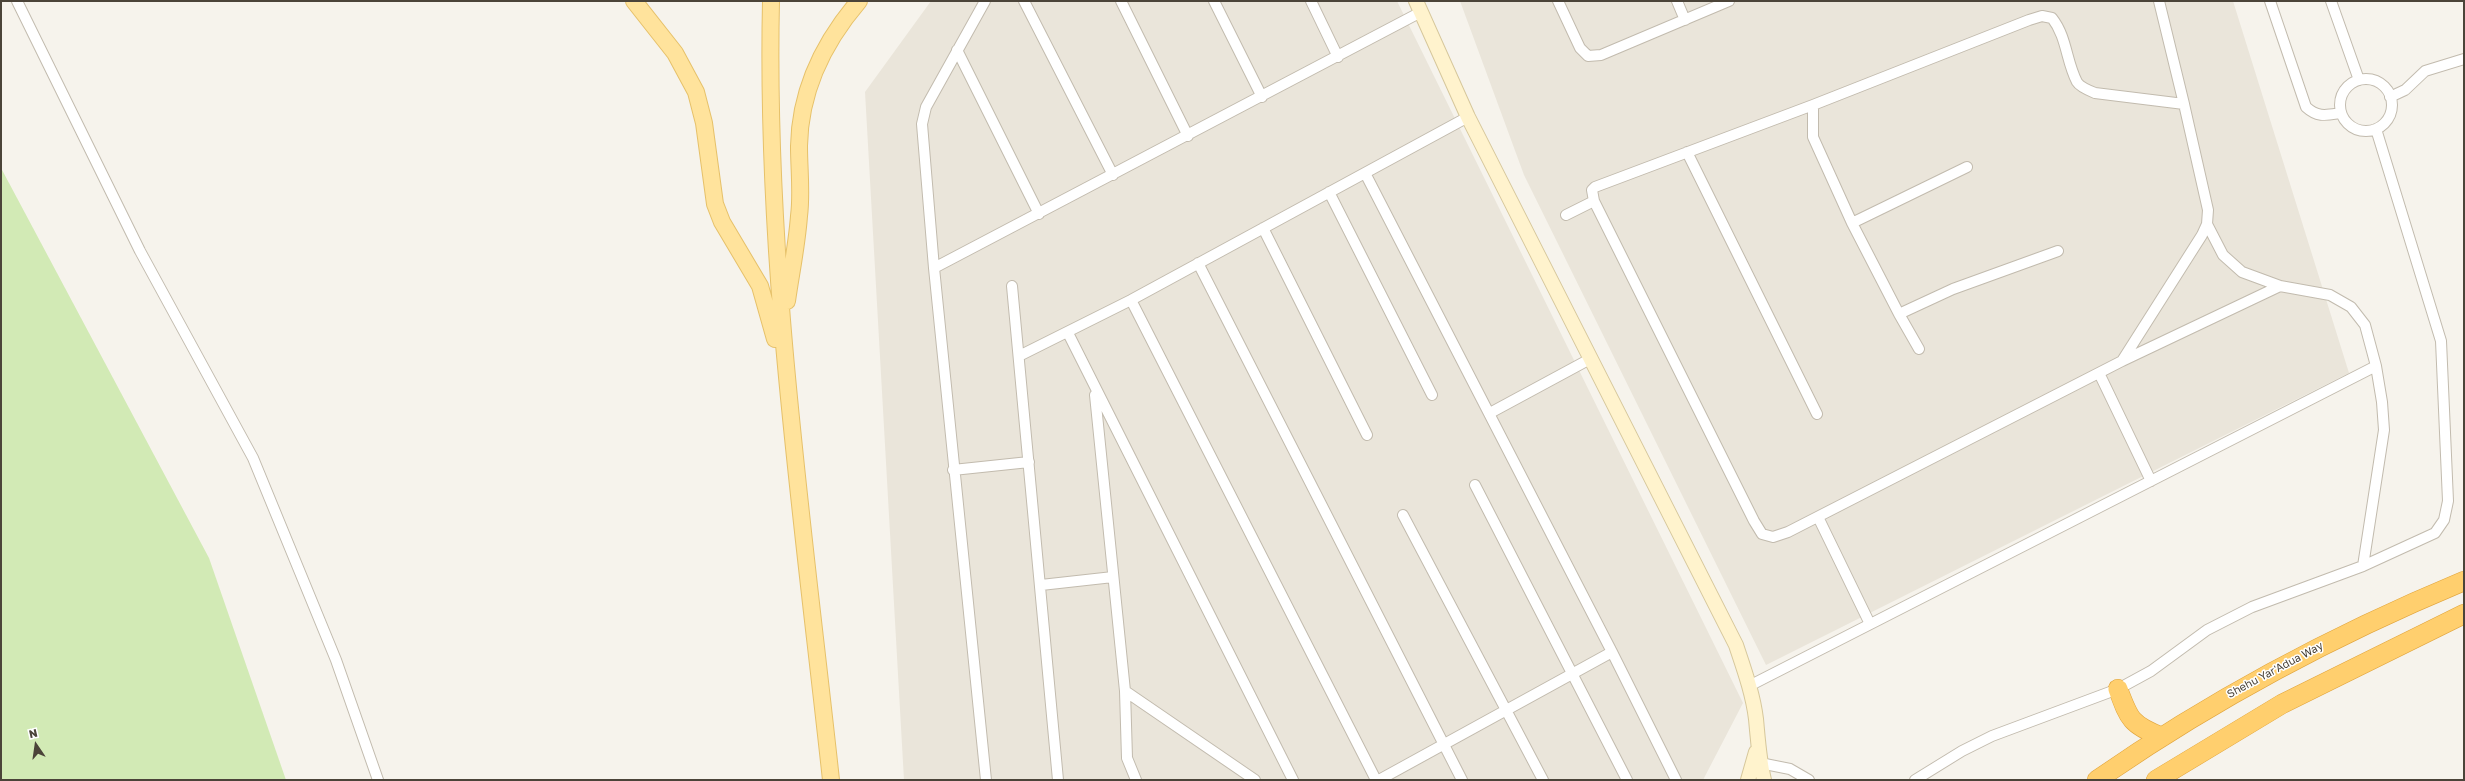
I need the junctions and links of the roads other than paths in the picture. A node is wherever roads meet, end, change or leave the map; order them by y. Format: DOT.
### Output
graph roads {
  1 [pos="17,1"];
  2 [pos="634,1"];
  3 [pos="770,1"];
  4 [pos="859,1"];
  5 [pos="985,1"];
  6 [pos="1024,1"];
  7 [pos="1121,1"];
  8 [pos="1214,1"];
  9 [pos="1311,1"];
  10 [pos="1558,1"];
  11 [pos="1677,1"];
  12 [pos="1729,1"];
  13 [pos="2159,1"];
  14 [pos="2270,1"];
  15 [pos="2331,1"];
  16 [pos="1418,7"];
  17 [pos="1685,20"];
  18 [pos="957,50"];
  19 [pos="1338,56"];
  20 [pos="2464,59"];
  21 [pos="2359,80"];
  22 [pos="1262,96"];
  23 [pos="2390,97"];
  24 [pos="2184,104"];
  25 [pos="1813,105"];
  26 [pos="2341,113"];
  27 [pos="1468,117"];
  28 [pos="2376,129"];
  29 [pos="1188,136"];
  30 [pos="1687,152"];
  31 [pos="1967,167"];
  32 [pos="1365,173"];
  33 [pos="1113,175"];
  34 [pos="1329,192"];
  35 [pos="1594,201"];
  36 [pos="1039,214"];
  37 [pos="1566,215"];
  38 [pos="1852,223"];
  39 [pos="2207,224"];
  40 [pos="1263,228"];
  41 [pos="2058,251"];
  42 [pos="1198,263"];
  43 [pos="934,268"];
  44 [pos="1012,286"];
  45 [pos="2280,286"];
  46 [pos="1131,300"];
  47 [pos="1900,314"];
  48 [pos="783,332"];
  49 [pos="1068,333"];
  50 [pos="1919,349"];
  51 [pos="1019,356"];
  52 [pos="1590,359"];
  53 [pos="2122,361"];
  54 [pos="2376,366"];
  55 [pos="2099,373"];
  56 [pos="1094,389"];
  57 [pos="1432,395"];
  58 [pos="1490,412"];
  59 [pos="791,413"];
  60 [pos="1817,414"];
  61 [pos="1367,435"];
  62 [pos="1029,462"];
  63 [pos="953,470"];
  64 [pos="2151,481"];
  65 [pos="1476,485"];
  66 [pos="1403,515"];
  67 [pos="1818,517"];
  68 [pos="2363,566"];
  69 [pos="1113,577"];
  70 [pos="2464,581"];
  71 [pos="1040,585"];
  72 [pos="2464,614"];
  73 [pos="1870,624"];
  74 [pos="1612,652"];
  75 [pos="1573,674"];
  76 [pos="1749,686"];
  77 [pos="2118,689"];
  78 [pos="1125,691"];
  79 [pos="1508,709"];
  80 [pos="2162,737"];
  81 [pos="1444,745"];
  82 [pos="1757,748"];
  83 [pos="1760,764"];
  84 [pos="378,780"];
  85 [pos="831,780"];
  86 [pos="986,780"];
  87 [pos="1058,780"];
  88 [pos="1136,780"];
  89 [pos="1255,780"];
  90 [pos="1293,780"];
  91 [pos="1376,780"];
  92 [pos="1379,780"];
  93 [pos="1462,780"];
  94 [pos="1543,780"];
  95 [pos="1627,780"];
  96 [pos="1676,780"];
  97 [pos="1748,780"];
  98 [pos="1764,780"];
  99 [pos="1809,780"];
  100 [pos="1915,780"];
  101 [pos="2097,780"];
  102 [pos="2156,780"];
  1 -- 84 [label="street"];
  2 -- 59 [label="main road"];
  3 -- 48 [label="main road"];
  4 -- 48 [label="main road"];
  5 -- 18 [label="street"];
  6 -- 33 [label="street"];
  7 -- 29 [label="street"];
  8 -- 22 [label="street"];
  9 -- 19 [label="street"];
  10 -- 17 [label="street"];
  11 -- 17 [label="street"];
  12 -- 17 [label="street"];
  13 -- 24 [label="street"];
  14 -- 26 [label="street"];
  15 -- 21 [label="street"];
  16 -- 19 [label="street"];
  16 -- 27 [label="street"];
  18 -- 36 [label="street"];
  18 -- 43 [label="street"];
  19 -- 22 [label="street"];
  20 -- 23 [label="street"];
  21 -- 23 [label="street"];
  21 -- 26 [label="street"];
  22 -- 29 [label="street"];
  23 -- 28 [label="street"];
  24 -- 25 [label="street"];
  24 -- 39 [label="street"];
  25 -- 30 [label="street"];
  25 -- 38 [label="street"];
  26 -- 28 [label="street"];
  27 -- 32 [label="street"];
  27 -- 52 [label="street"];
  28 -- 68 [label="street"];
  29 -- 33 [label="street"];
  30 -- 35 [label="street"];
  30 -- 60 [label="street"];
  31 -- 38 [label="street"];
  32 -- 34 [label="street"];
  32 -- 58 [label="street"];
  33 -- 36 [label="street"];
  34 -- 40 [label="street"];
  34 -- 57 [label="street"];
  35 -- 37 [label="street"];
  35 -- 67 [label="street"];
  36 -- 43 [label="street"];
  38 -- 47 [label="street"];
  39 -- 45 [label="street"];
  39 -- 53 [label="street"];
  40 -- 42 [label="street"];
  40 -- 61 [label="street"];
  41 -- 47 [label="street"];
  42 -- 46 [label="street"];
  42 -- 81 [label="street"];
  43 -- 63 [label="street"];
  44 -- 51 [label="street"];
  45 -- 53 [label="street"];
  45 -- 54 [label="street"];
  46 -- 49 [label="street"];
  46 -- 91 [label="street"];
  47 -- 50 [label="street"];
  48 -- 59 [label="main road"];
  49 -- 51 [label="street"];
  49 -- 56 [label="street"];
  51 -- 62 [label="street"];
  52 -- 58 [label="street"];
  52 -- 76 [label="street"];
  53 -- 55 [label="street"];
  54 -- 64 [label="street"];
  54 -- 68 [label="street"];
  55 -- 64 [label="street"];
  55 -- 67 [label="street"];
  56 -- 69 [label="street"];
  56 -- 90 [label="street"];
  58 -- 74 [label="street"];
  59 -- 85 [label="main road"];
  62 -- 63 [label="street"];
  62 -- 71 [label="street"];
  63 -- 86 [label="street"];
  64 -- 73 [label="street"];
  65 -- 75 [label="street"];
  66 -- 79 [label="street"];
  67 -- 73 [label="street"];
  68 -- 77 [label="street"];
  69 -- 71 [label="street"];
  69 -- 78 [label="street"];
  70 -- 80 [label="highway, Shehu Yar'Adua Way"];
  71 -- 87 [label="street"];
  72 -- 102 [label="highway"];
  73 -- 76 [label="street"];
  74 -- 75 [label="street"];
  74 -- 96 [label="street"];
  75 -- 79 [label="street"];
  75 -- 95 [label="street"];
  76 -- 82 [label="street"];
  77 -- 80 [label="highway"];
  77 -- 100 [label="street"];
  78 -- 88 [label="street"];
  78 -- 89 [label="street"];
  79 -- 81 [label="street"];
  79 -- 94 [label="street"];
  80 -- 101 [label="highway, Shehu Yar'Adua Way"];
  81 -- 92 [label="street"];
  81 -- 93 [label="street"];
  82 -- 83 [label="street"];
  82 -- 97 [label="street"];
  83 -- 98 [label="street"];
  83 -- 99 [label="street"];
}
